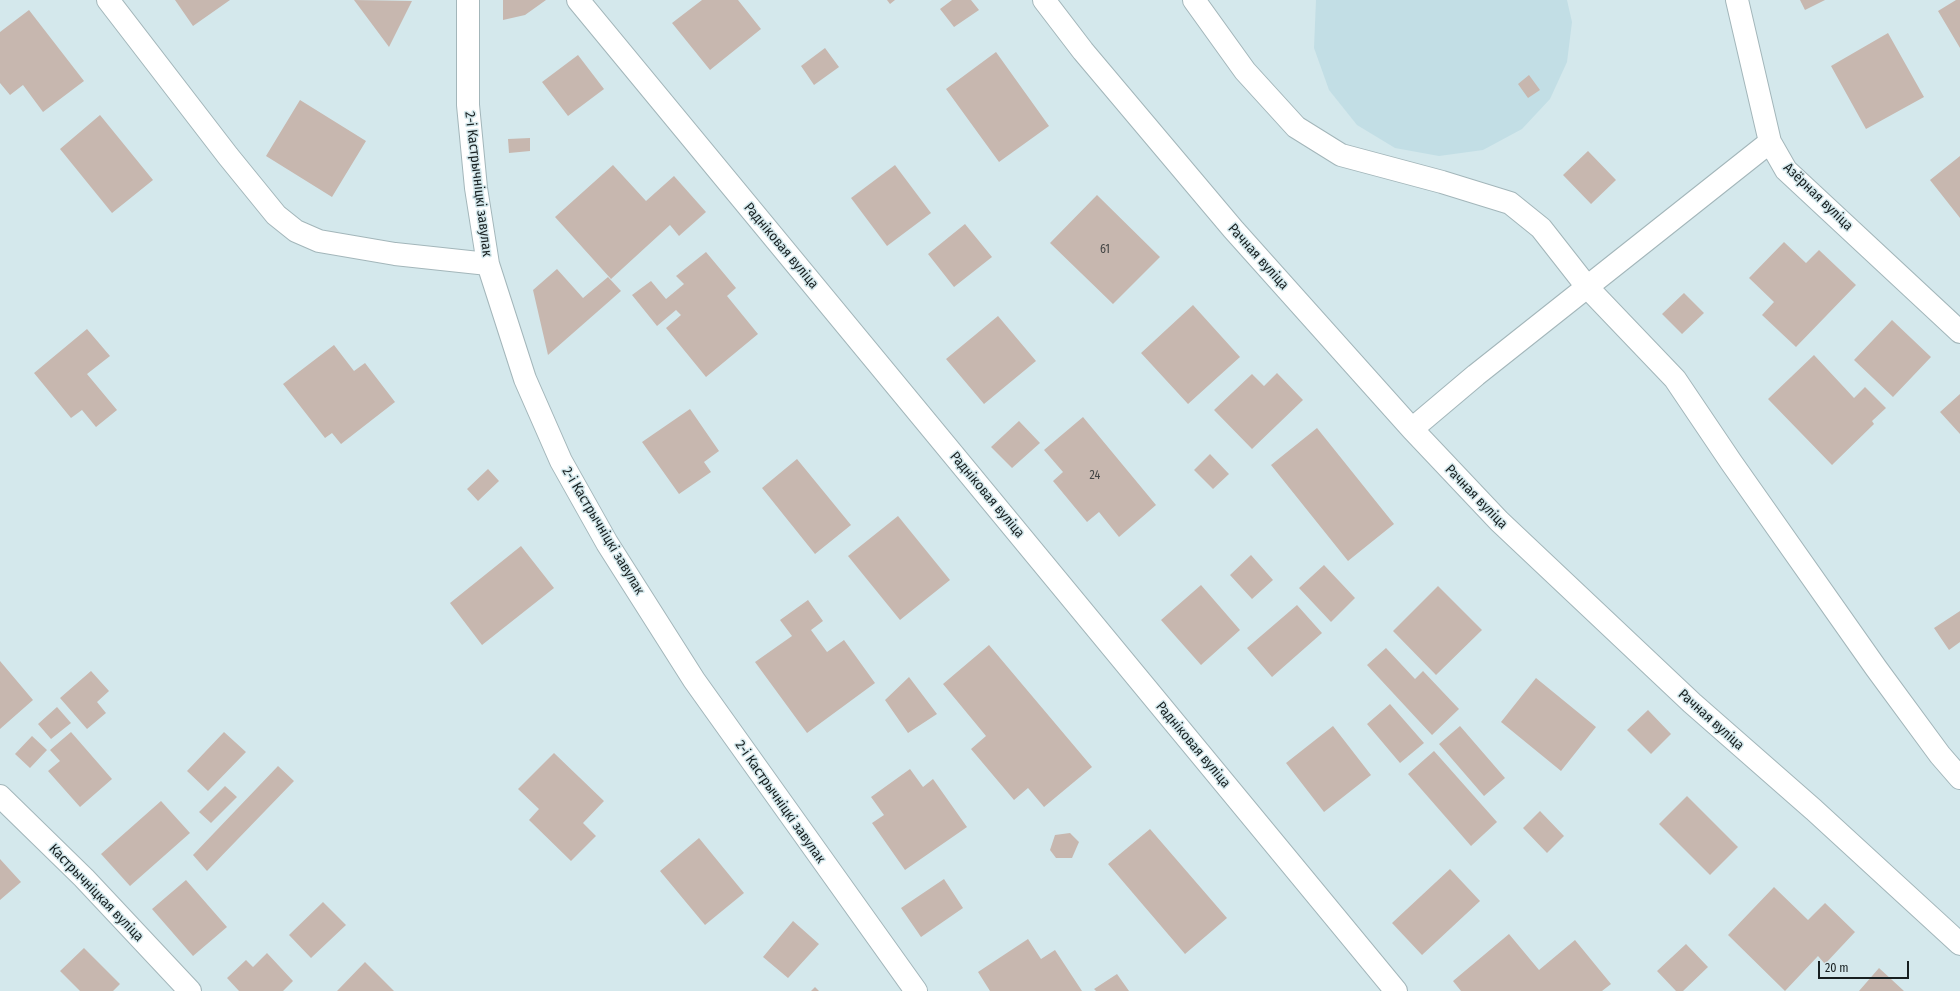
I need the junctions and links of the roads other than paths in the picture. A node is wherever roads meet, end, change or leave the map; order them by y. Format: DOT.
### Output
graph roads {
  1 [pos="108,0"];
  2 [pos="468,0"];
  3 [pos="578,0"];
  4 [pos="1044,0"];
  5 [pos="1194,0"];
  6 [pos="1737,0"];
  7 [pos="1770,142"];
  8 [pos="488,264"];
  9 [pos="1588,288"];
  10 [pos="1960,332"];
  11 [pos="1412,429"];
  12 [pos="1960,778"];
  13 [pos="0,796"];
  14 [pos="1960,944"];
  15 [pos="190,991"];
  16 [pos="916,991"];
  17 [pos="1396,991"];
  1 -- 8 [label="street"];
  2 -- 8 [label="street, 2-і Кастрычніцкі завулак"];
  3 -- 17 [label="street, Радніковая вуліца"];
  4 -- 11 [label="street, Рачная вуліца"];
  5 -- 9 [label="street"];
  6 -- 7 [label="street, Азёрная вуліца"];
  7 -- 9 [label="street"];
  7 -- 10 [label="street, Азёрная вуліца"];
  8 -- 16 [label="street, 2-і Кастрычніцкі завулак"];
  9 -- 11 [label="street"];
  9 -- 12 [label="street"];
  11 -- 14 [label="street, Рачная вуліца"];
  13 -- 15 [label="street, Кастрычніцкая вуліца"];
}
